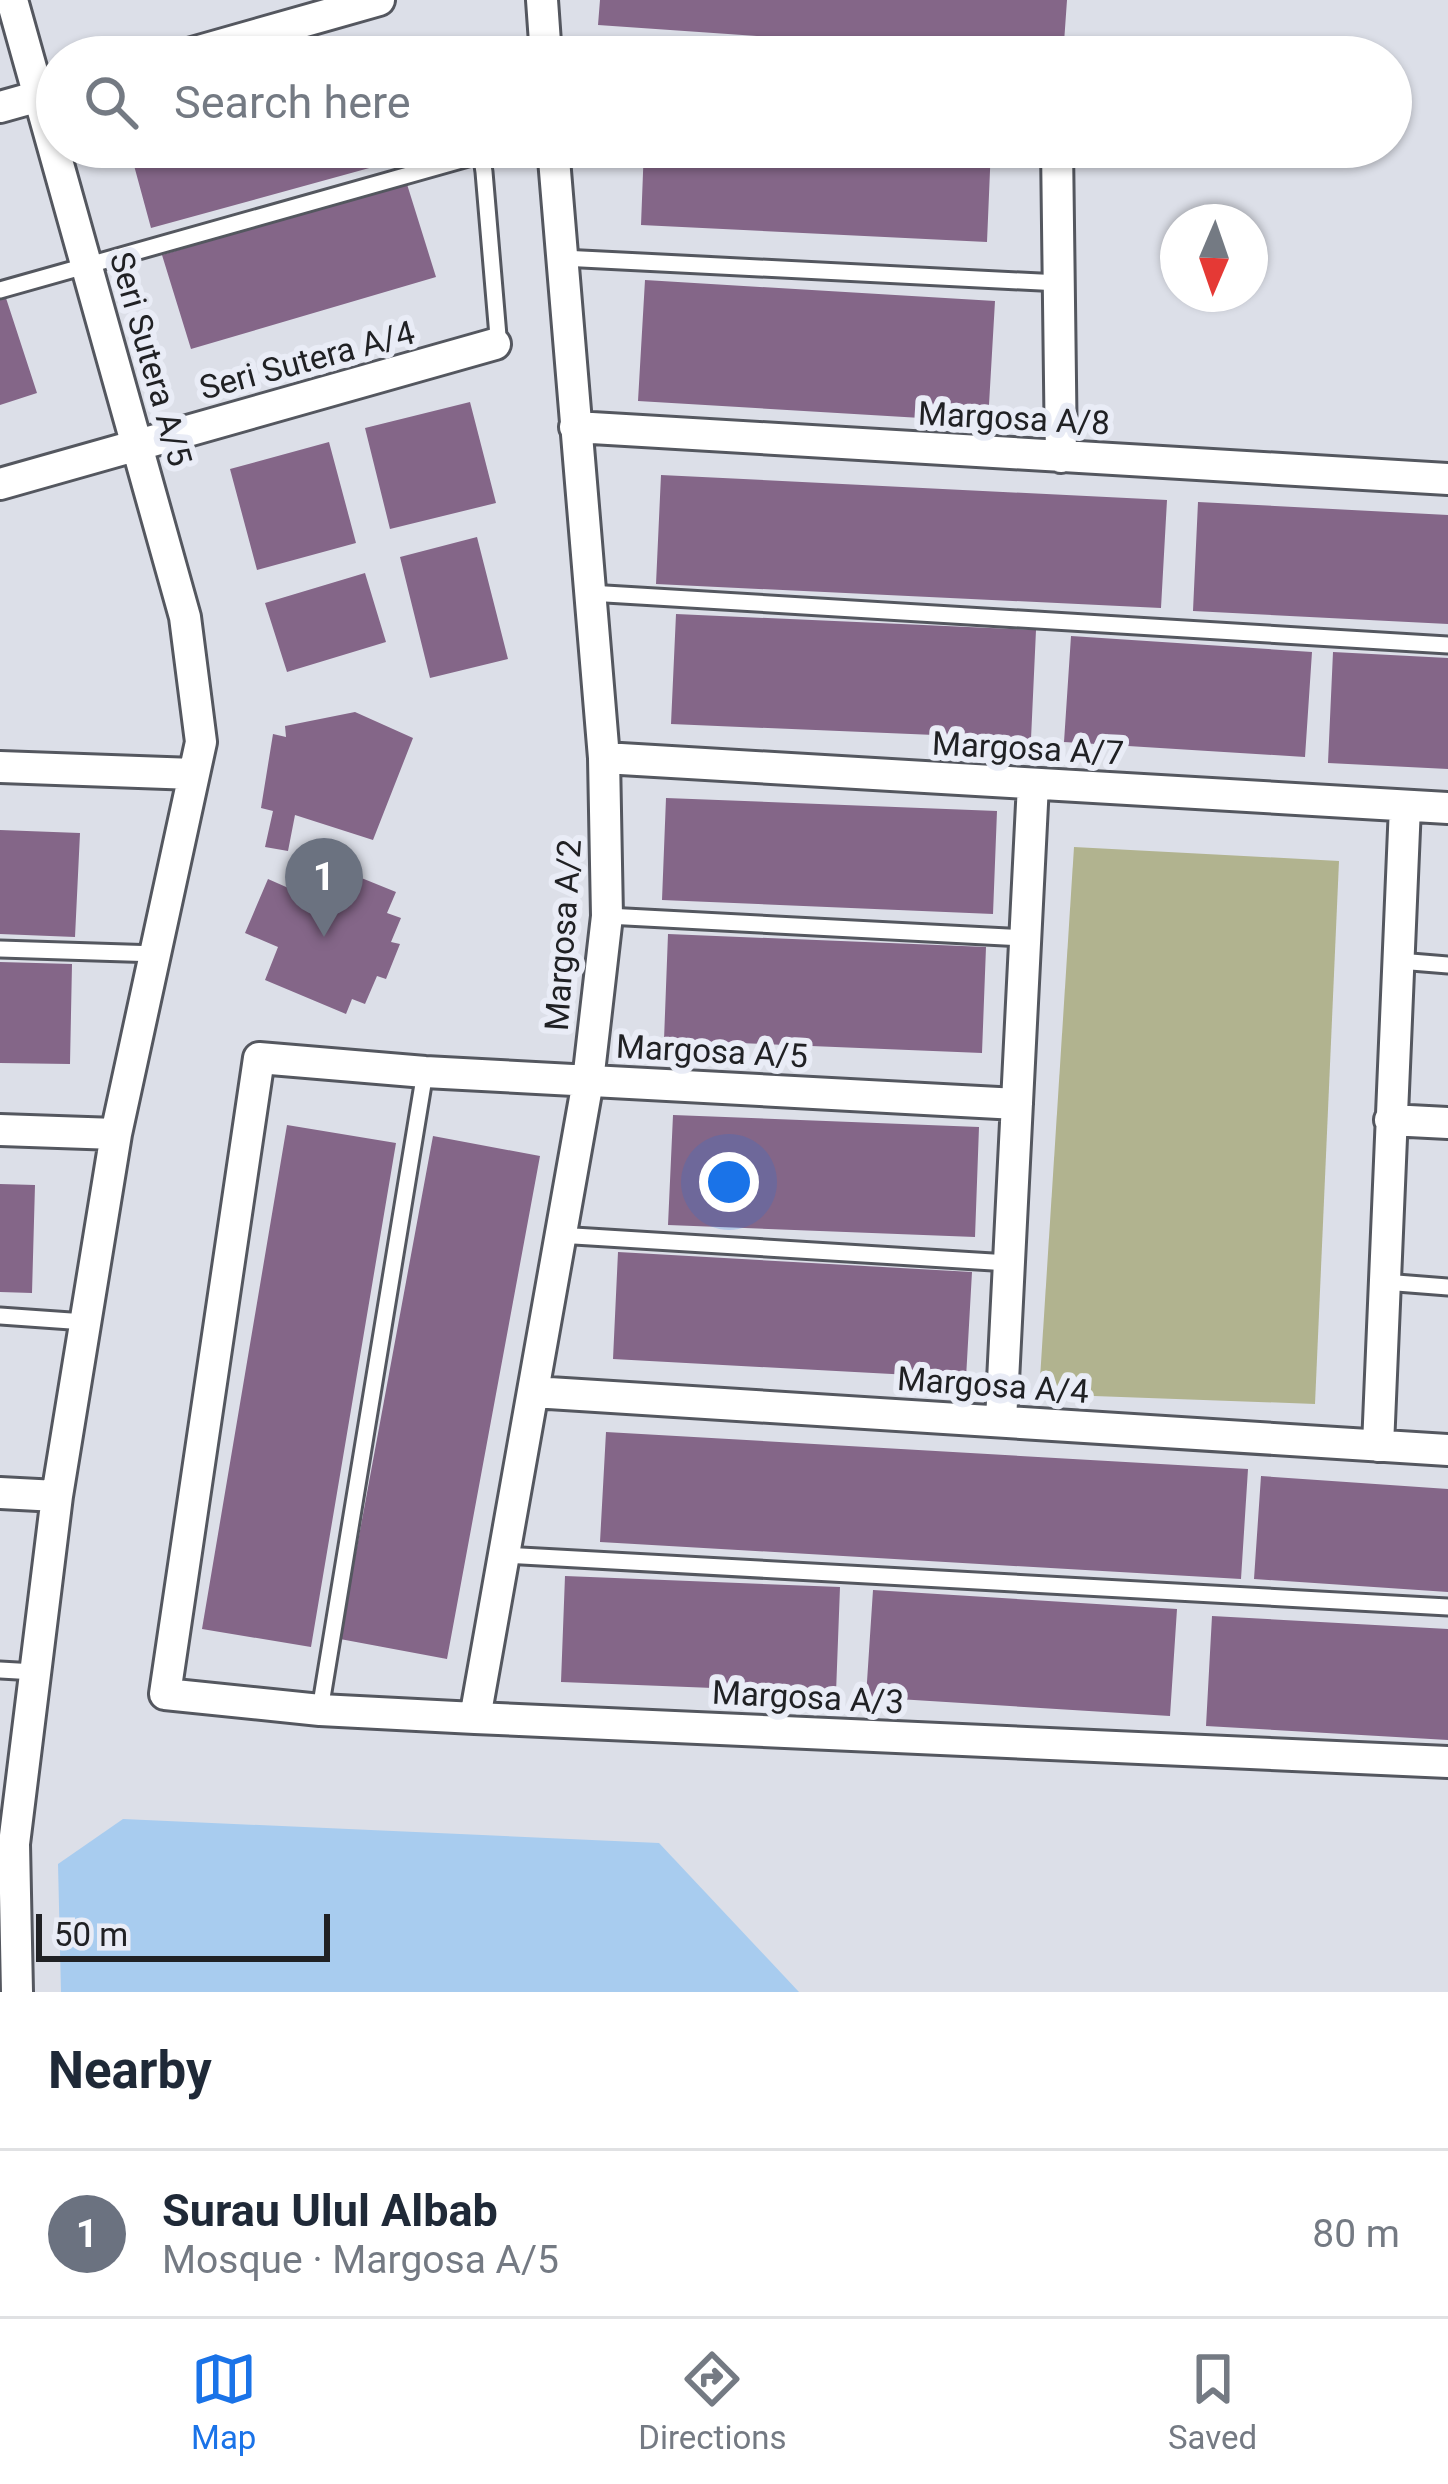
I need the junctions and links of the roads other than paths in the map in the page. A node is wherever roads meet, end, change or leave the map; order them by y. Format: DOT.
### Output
graph roads {
  1 [pos="13,0"];
  2 [pos="379,0"];
  3 [pos="542,0"];
  4 [pos="252,36"];
  5 [pos="545,36"];
  6 [pos="36,62"];
  7 [pos="36,97"];
  8 [pos="0,107"];
  9 [pos="65,168"];
  10 [pos="432,168"];
  11 [pos="483,168"];
  12 [pos="555,168"];
  13 [pos="1058,168"];
  14 [pos="562,258"];
  15 [pos="87,264"];
  16 [pos="1060,283"];
  17 [pos="0,290"];
  18 [pos="495,344"];
  19 [pos="575,427"];
  20 [pos="137,443"];
  21 [pos="1061,457"];
  22 [pos="1448,478"];
  23 [pos="0,484"];
  24 [pos="589,593"];
  25 [pos="1448,644"];
  26 [pos="604,758"];
  27 [pos="0,767"];
  28 [pos="194,774"];
  29 [pos="1033,784"];
  30 [pos="1405,806"];
  31 [pos="1448,808"];
  32 [pos="607,916"];
  33 [pos="1025,938"];
  34 [pos="0,949"];
  35 [pos="158,954"];
  36 [pos="1399,961"];
  37 [pos="1448,964"];
  38 [pos="425,1072"];
  39 [pos="589,1081"];
  40 [pos="1017,1104"];
  41 [pos="1390,1120"];
  42 [pos="1448,1123"];
  43 [pos="0,1130"];
  44 [pos="116,1134"];
  45 [pos="558,1235"];
  46 [pos="1009,1263"];
  47 [pos="1384,1282"];
  48 [pos="1448,1287"];
  49 [pos="0,1316"];
  50 [pos="85,1322"];
  51 [pos="533,1392"];
  52 [pos="1001,1421"];
  53 [pos="1378,1446"];
  54 [pos="1448,1450"];
  55 [pos="0,1493"];
  56 [pos="57,1496"];
  57 [pos="503,1555"];
  58 [pos="1448,1607"];
  59 [pos="0,1670"];
  60 [pos="35,1672"];
  61 [pos="165,1694"];
  62 [pos="320,1710"];
  63 [pos="476,1718"];
  64 [pos="1448,1762"];
  65 [pos="7,1843"];
  66 [pos="17,1992"];
  1 -- 6 [label="street, Seri Sutera A/5"];
  2 -- 4 [label="street"];
  3 -- 5 [label="street"];
  7 -- 8 [label="street"];
  9 -- 15 [label="street, Seri Sutera A/5"];
  10 -- 15 [label="lane"];
  11 -- 18 [label="lane"];
  12 -- 14 [label="street, Margosa A/2"];
  13 -- 16 [label="street"];
  14 -- 16 [label="lane"];
  14 -- 19 [label="street, Margosa A/2"];
  15 -- 17 [label="lane"];
  15 -- 20 [label="street, Seri Sutera A/5"];
  16 -- 21 [label="street"];
  18 -- 20 [label="street, Seri Sutera A/4"];
  19 -- 21 [label="street, Margosa A/8"];
  19 -- 24 [label="street, Margosa A/2"];
  20 -- 23 [label="street, Seri Sutera A/4"];
  20 -- 28 [label="street, Seri Sutera A/5"];
  21 -- 22 [label="street, Margosa A/8"];
  24 -- 25 [label="lane"];
  24 -- 26 [label="street, Margosa A/2"];
  26 -- 29 [label="street, Margosa A/7"];
  26 -- 32 [label="street, Margosa A/2"];
  27 -- 28 [label="street"];
  28 -- 35 [label="street, Seri Sutera A/5"];
  29 -- 30 [label="street, Margosa A/7"];
  29 -- 33 [label="street"];
  30 -- 31 [label="street, Margosa A/7"];
  30 -- 36 [label="street"];
  32 -- 33 [label="lane"];
  32 -- 39 [label="street, Margosa A/2"];
  33 -- 40 [label="street"];
  34 -- 35 [label="lane"];
  35 -- 44 [label="street, Seri Sutera A/5"];
  36 -- 37 [label="lane"];
  36 -- 41 [label="street"];
  38 -- 39 [label="street, Margosa A/5"];
  38 -- 61 [label="street, Margosa A/5"];
  38 -- 62 [label="lane"];
  39 -- 40 [label="street, Margosa A/5"];
  39 -- 45 [label="street, Margosa A/2"];
  40 -- 46 [label="street"];
  41 -- 42 [label="street"];
  41 -- 47 [label="street"];
  43 -- 44 [label="street"];
  44 -- 50 [label="street, Seri Sutera A/5"];
  45 -- 46 [label="lane"];
  45 -- 51 [label="street, Margosa A/2"];
  46 -- 52 [label="street"];
  47 -- 48 [label="lane"];
  47 -- 53 [label="street"];
  49 -- 50 [label="lane"];
  50 -- 56 [label="street, Seri Sutera A/5"];
  51 -- 52 [label="street, Margosa A/4"];
  51 -- 57 [label="street, Margosa A/2"];
  52 -- 53 [label="street, Margosa A/4"];
  53 -- 54 [label="street, Margosa A/4"];
  55 -- 56 [label="street"];
  56 -- 60 [label="street, Seri Sutera A/5"];
  57 -- 58 [label="lane"];
  57 -- 63 [label="street, Margosa A/2"];
  59 -- 60 [label="lane"];
  60 -- 65 [label="street, Seri Sutera A/5"];
  61 -- 62 [label="street, Margosa A/3"];
  62 -- 63 [label="street, Margosa A/3"];
  63 -- 64 [label="street, Margosa A/3"];
  65 -- 66 [label="street, Seri Sutera A/5"];
}
